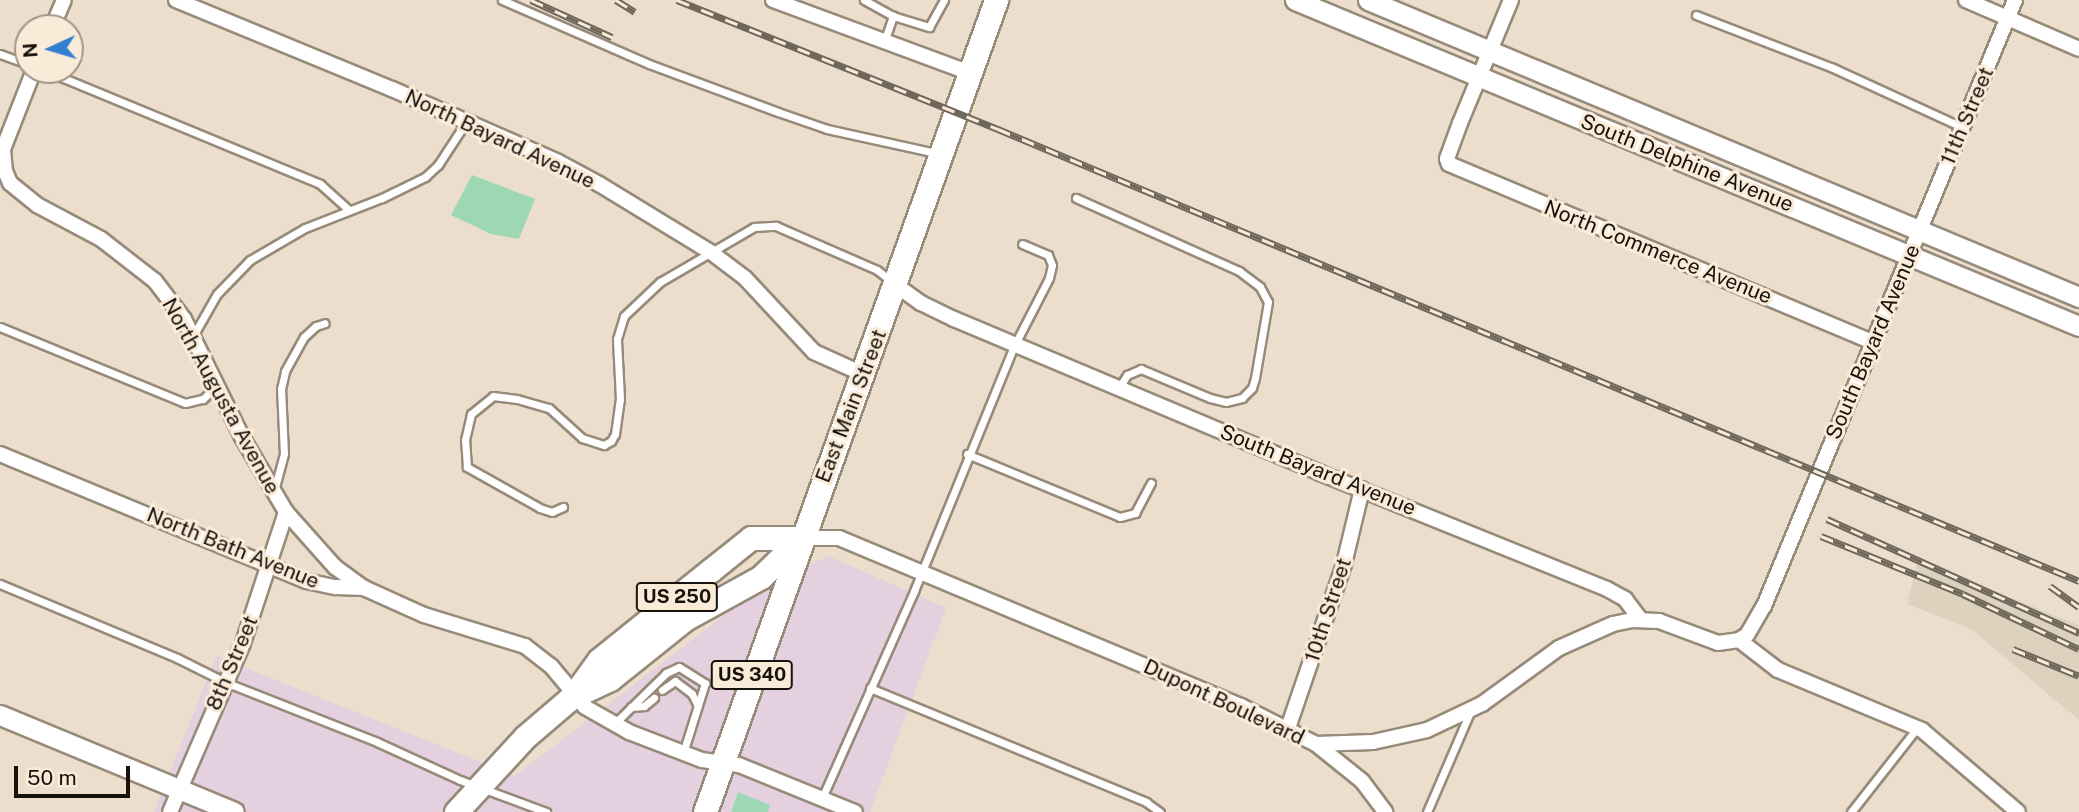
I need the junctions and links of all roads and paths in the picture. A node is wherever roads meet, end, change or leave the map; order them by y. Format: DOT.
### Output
graph roads {
  1 [pos="176,0"];
  2 [pos="502,0"];
  3 [pos="773,0"];
  4 [pos="864,0"];
  5 [pos="944,0"];
  6 [pos="1295,0"];
  7 [pos="1368,0"];
  8 [pos="1511,0"];
  9 [pos="1966,0"];
  10 [pos="2015,0"];
  11 [pos="993,1"];
  12 [pos="1696,15"];
  13 [pos="893,16"];
  14 [pos="2007,18"];
  15 [pos="884,42"];
  16 [pos="2079,49"];
  17 [pos="1490,50"];
  18 [pos="970,73"];
  19 [pos="1479,77"];
  20 [pos="29,84"];
  21 [pos="78,84"];
  22 [pos="466,122"];
  23 [pos="1962,127"];
  24 [pos="942,154"];
  25 [pos="2,171"];
  26 [pos="1076,198"];
  27 [pos="349,210"];
  28 [pos="1919,232"];
  29 [pos="1022,244"];
  30 [pos="712,253"];
  31 [pos="1909,257"];
  32 [pos="896,285"];
  33 [pos="2079,297"];
  34 [pos="326,323"];
  35 [pos="2079,326"];
  36 [pos="0,327"];
  37 [pos="192,336"];
  38 [pos="1872,342"];
  39 [pos="1015,344"];
  40 [pos="863,374"];
  41 [pos="217,385"];
  42 [pos="1119,388"];
  43 [pos="0,454"];
  44 [pos="967,454"];
  45 [pos="1151,483"];
  46 [pos="1362,489"];
  47 [pos="274,492"];
  48 [pos="563,508"];
  49 [pos="286,512"];
  50 [pos="801,538"];
  51 [pos="271,567"];
  52 [pos="920,572"];
  53 [pos="0,584"];
  54 [pos="364,588"];
  55 [pos="1641,620"];
  56 [pos="1739,640"];
  57 [pos="225,682"];
  58 [pos="870,688"];
  59 [pos="662,690"];
  60 [pos="573,696"];
  61 [pos="654,698"];
  62 [pos="698,706"];
  63 [pos="631,707"];
  64 [pos="1471,710"];
  65 [pos="0,715"];
  66 [pos="614,724"];
  67 [pos="1288,728"];
  68 [pos="1917,728"];
  69 [pos="1316,744"];
  70 [pos="683,753"];
  71 [pos="722,763"];
  72 [pos="477,786"];
  73 [pos="179,789"];
  74 [pos="822,798"];
  75 [pos="170,812"];
  76 [pos="234,812"];
  77 [pos="456,812"];
  78 [pos="547,812"];
  79 [pos="705,812"];
  80 [pos="855,812"];
  81 [pos="1160,812"];
  82 [pos="1385,812"];
  83 [pos="1427,812"];
  84 [pos="1852,812"];
  85 [pos="2018,812"];
  1 -- 22 [label="street, North Bayard Avenue"];
  2 -- 24 [label="lane"];
  3 -- 15 [label="street"];
  4 -- 13 [label="lane"];
  5 -- 13 [label="lane"];
  6 -- 19 [label="main road, South Delphine Avenue"];
  7 -- 17 [label="main road, South Delphine Avenue"];
  8 -- 17 [label="street"];
  9 -- 14 [label="street"];
  10 -- 14 [label="street, 11th Street"];
  11 -- 18 [label="main road, East Main Street / US 250"];
  12 -- 23 [label="lane"];
  13 -- 15 [label="lane"];
  14 -- 16 [label="street"];
  14 -- 23 [label="street, 11th Street"];
  15 -- 18 [label="street"];
  17 -- 19 [label="street"];
  17 -- 28 [label="main road, South Delphine Avenue"];
  18 -- 24 [label="main road, East Main Street / US 250"];
  19 -- 31 [label="main road, South Delphine Avenue"];
  19 -- 38 [label="street, North Commerce Avenue"];
  20 -- 25 [label="street"];
  21 -- 27 [label="lane"];
  22 -- 27 [label="lane"];
  22 -- 30 [label="street, North Bayard Avenue"];
  23 -- 28 [label="street, 11th Street"];
  24 -- 32 [label="main road, East Main Street / US 250"];
  25 -- 37 [label="street, North Augusta Avenue"];
  26 -- 42 [label="lane"];
  27 -- 37 [label="lane"];
  28 -- 31 [label="street, South Bayard Avenue"];
  28 -- 33 [label="main road, South Delphine Avenue"];
  29 -- 39 [label="lane"];
  30 -- 32 [label="lane"];
  30 -- 40 [label="street, North Bayard Avenue"];
  30 -- 48 [label="lane"];
  31 -- 35 [label="main road, South Delphine Avenue"];
  31 -- 38 [label="street, South Bayard Avenue"];
  32 -- 39 [label="street, South Bayard Avenue"];
  32 -- 40 [label="main road, East Main Street / US 250"];
  34 -- 47 [label="lane"];
  36 -- 41 [label="lane"];
  37 -- 41 [label="street, North Augusta Avenue"];
  38 -- 56 [label="street, South Bayard Avenue"];
  39 -- 42 [label="street, South Bayard Avenue"];
  39 -- 44 [label="lane"];
  40 -- 50 [label="main road, East Main Street / US 250"];
  41 -- 47 [label="street, North Augusta Avenue"];
  42 -- 46 [label="street, South Bayard Avenue"];
  43 -- 51 [label="street, North Bath Avenue"];
  44 -- 45 [label="lane"];
  44 -- 52 [label="lane"];
  46 -- 55 [label="street, South Bayard Avenue"];
  46 -- 67 [label="street, 10th Street"];
  47 -- 49 [label="street, North Augusta Avenue"];
  49 -- 51 [label="street, 8th Street"];
  49 -- 54 [label="street, North Augusta Avenue"];
  50 -- 52 [label="street, Dupont Boulevard"];
  50 -- 60 [label="main road, US 250"];
  50 -- 60 [label="main road, US 250"];
  50 -- 71 [label="main road, East Main Street / US 340"];
  51 -- 54 [label="street, North Bath Avenue"];
  51 -- 57 [label="street, 8th Street"];
  52 -- 58 [label="lane"];
  52 -- 67 [label="street, Dupont Boulevard"];
  53 -- 57 [label="lane"];
  54 -- 60 [label="street, North Bath Avenue"];
  55 -- 56 [label="street"];
  55 -- 64 [label="street, Dupont Boulevard"];
  56 -- 68 [label="street"];
  57 -- 72 [label="lane"];
  57 -- 73 [label="street, 8th Street"];
  58 -- 74 [label="lane"];
  58 -- 81 [label="lane"];
  59 -- 62 [label="lane"];
  60 -- 66 [label="street, North Bath Avenue"];
  60 -- 72 [label="main road, US 250"];
  61 -- 63 [label="lane"];
  62 -- 63 [label="lane"];
  62 -- 70 [label="lane"];
  63 -- 66 [label="lane"];
  64 -- 69 [label="street, Dupont Boulevard"];
  64 -- 83 [label="lane"];
  65 -- 73 [label="main road"];
  66 -- 70 [label="street, North Bath Avenue"];
  67 -- 69 [label="street, Dupont Boulevard"];
  68 -- 84 [label="lane"];
  68 -- 85 [label="street"];
  69 -- 82 [label="street"];
  70 -- 71 [label="street, North Bath Avenue"];
  71 -- 74 [label="street, North Bath Avenue"];
  71 -- 79 [label="main road, East Main Street / US 340"];
  72 -- 77 [label="main road, US 250"];
  72 -- 78 [label="lane"];
  73 -- 75 [label="street, 8th Street"];
  73 -- 76 [label="main road"];
  74 -- 80 [label="street, North Bath Avenue"];
}
